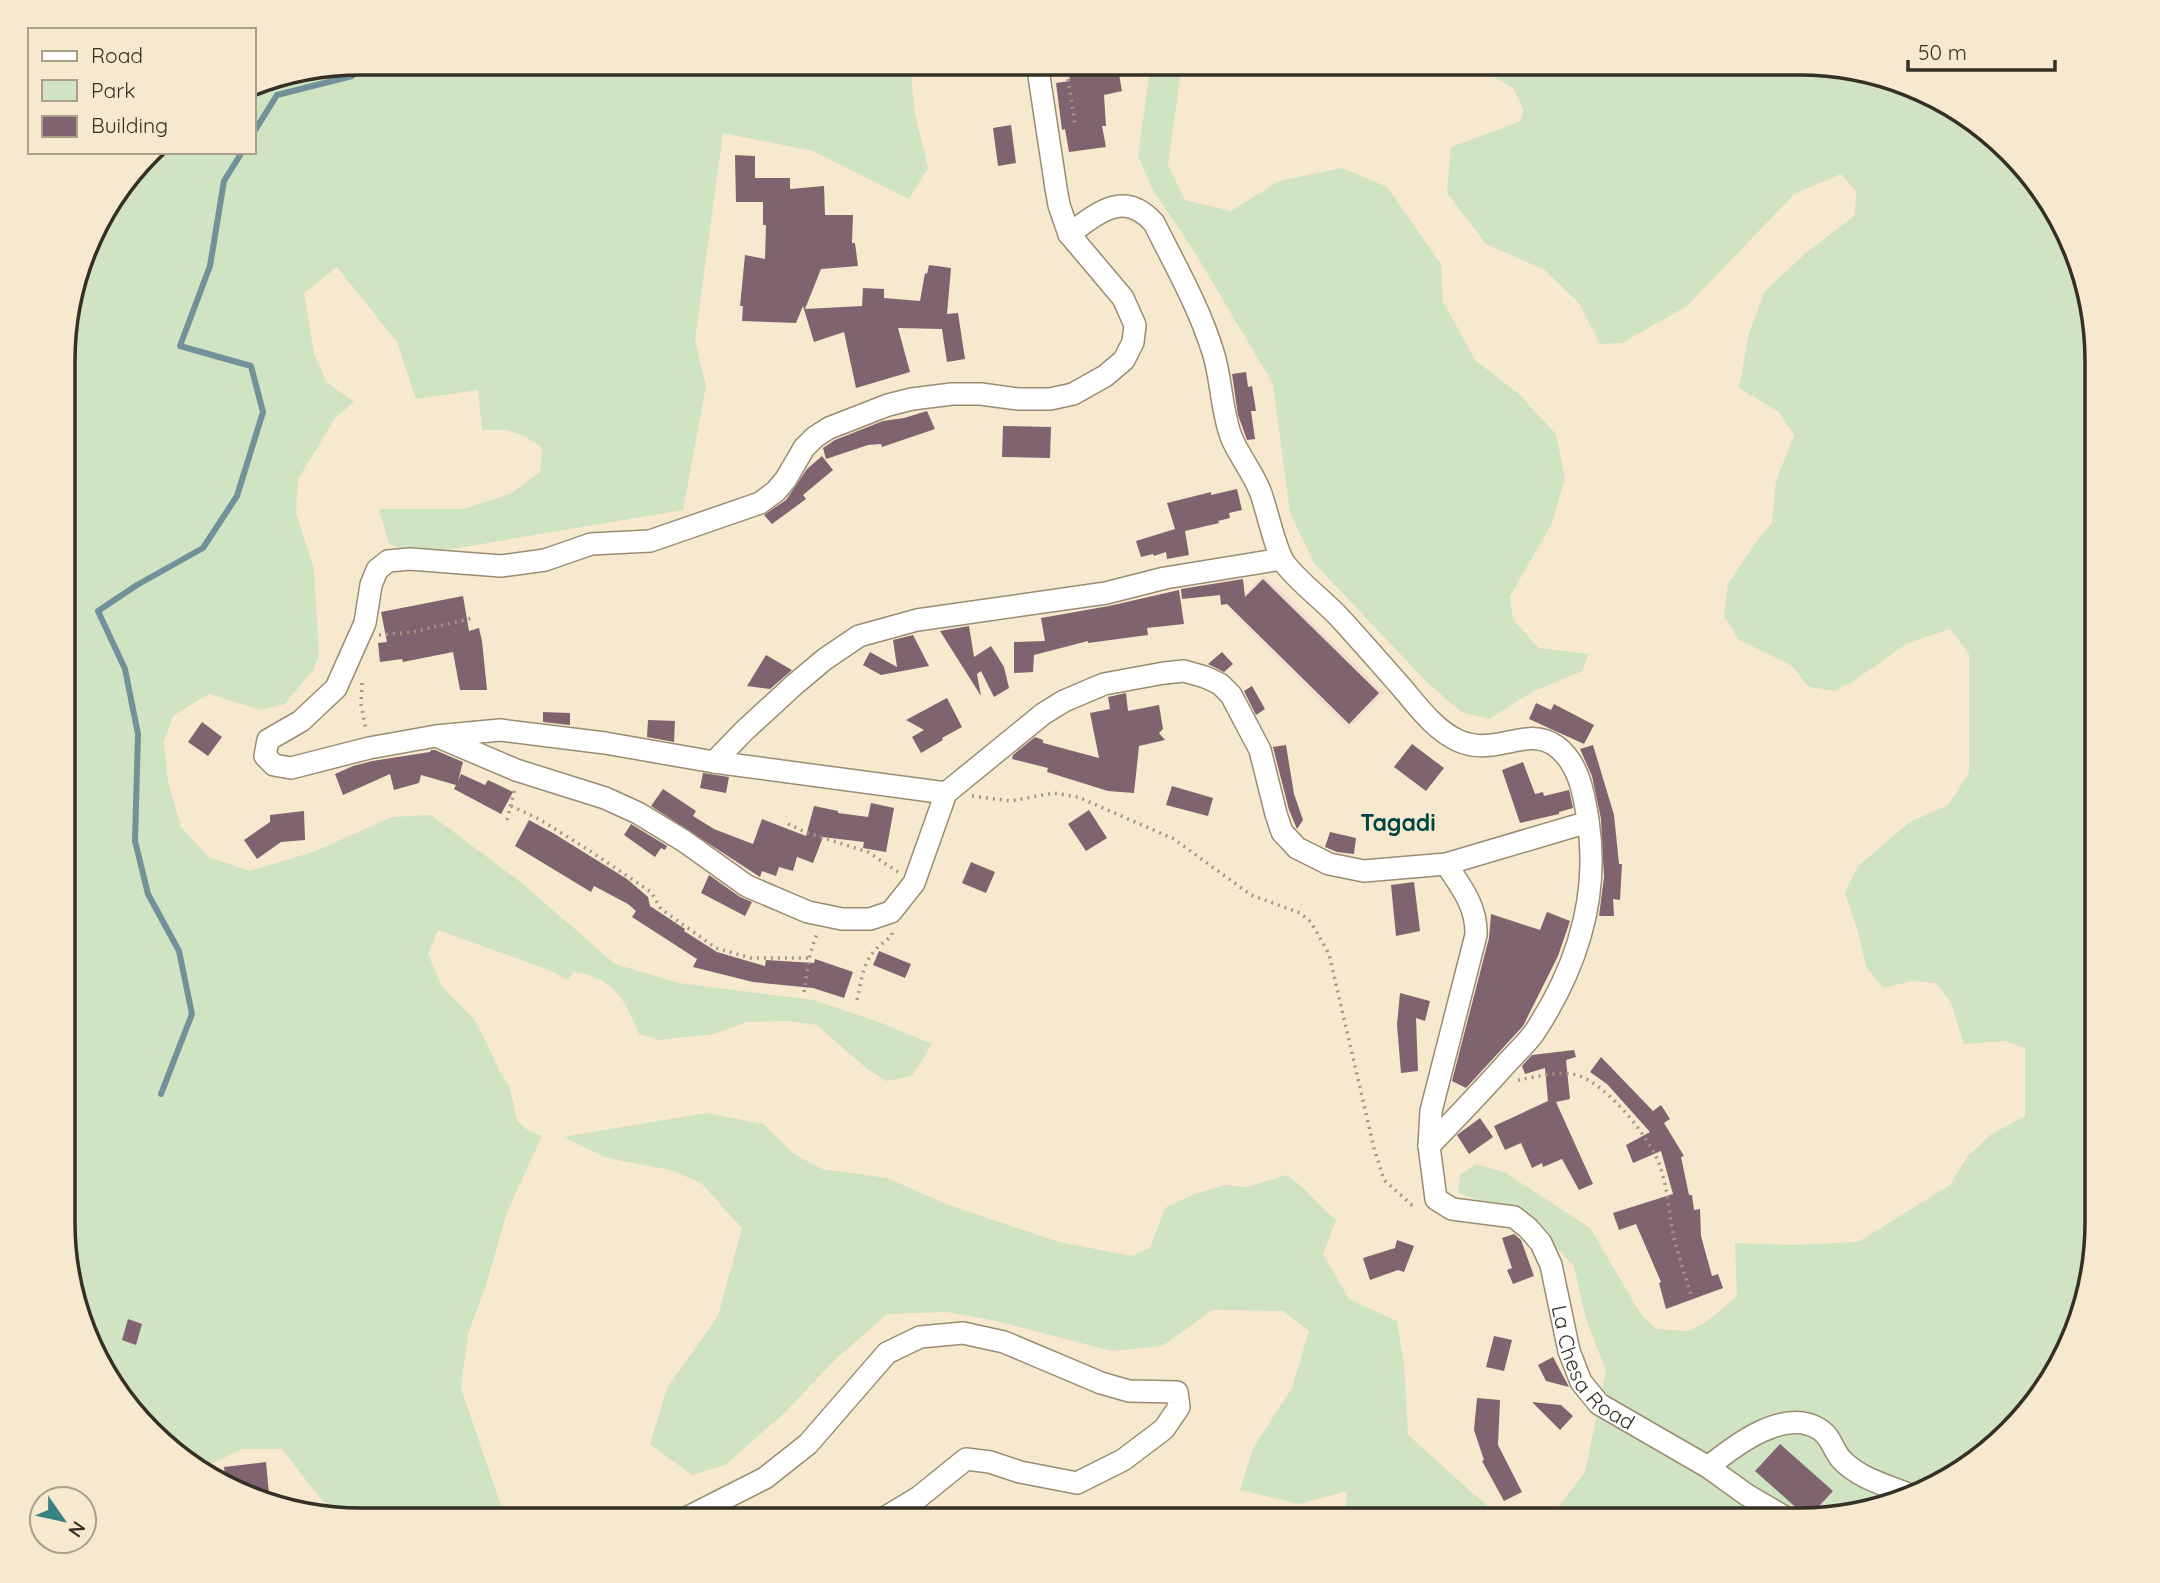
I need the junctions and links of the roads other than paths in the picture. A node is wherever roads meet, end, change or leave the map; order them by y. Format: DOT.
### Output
graph roads {
  1 [pos="1039,75"];
  2 [pos="1069,234"];
  3 [pos="1282,559"];
  4 [pos="436,736"];
  5 [pos="714,762"];
  6 [pos="946,793"];
  7 [pos="1588,822"];
  8 [pos="1446,863"];
  9 [pos="1429,1146"];
  10 [pos="1708,1467"];
  11 [pos="1898,1490"];
  12 [pos="706,1508"];
  13 [pos="901,1508"];
  14 [pos="1769,1508"];
  1 -- 2 [label="street"];
  2 -- 3 [label="street"];
  2 -- 4 [label="street"];
  3 -- 5 [label="street"];
  3 -- 7 [label="street"];
  4 -- 5 [label="street"];
  4 -- 6 [label="street"];
  5 -- 6 [label="street"];
  6 -- 8 [label="street"];
  7 -- 8 [label="street"];
  7 -- 9 [label="street"];
  8 -- 9 [label="street"];
  9 -- 10 [label="street, La Chesa Road"];
  10 -- 11 [label="street"];
  10 -- 14 [label="street, La Chesa Road"];
  12 -- 13 [label="street"];
}
